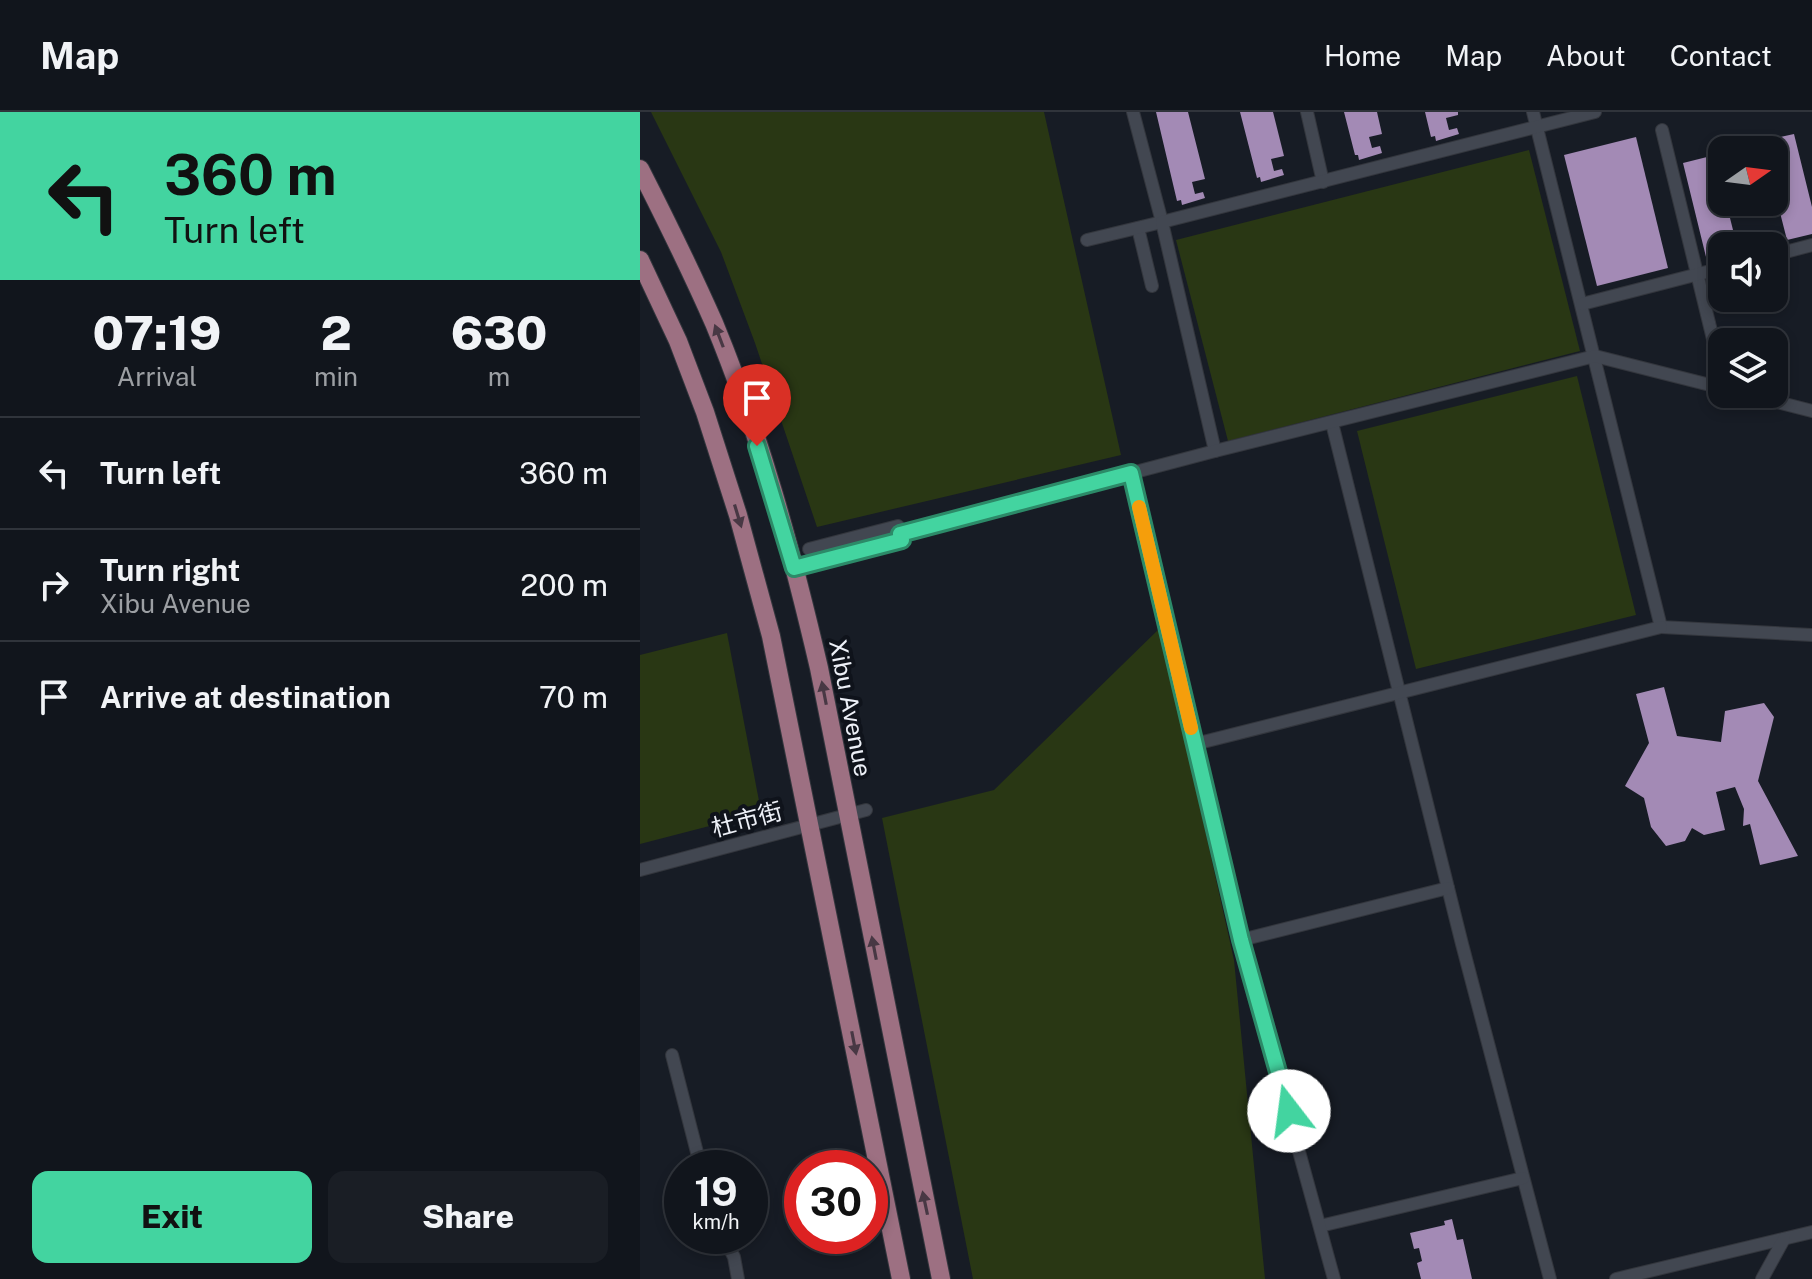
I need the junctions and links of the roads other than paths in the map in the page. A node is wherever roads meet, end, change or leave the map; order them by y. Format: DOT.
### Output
graph roads {
  1 [pos="1133,112"];
  2 [pos="1307,112"];
  3 [pos="1533,112"];
  4 [pos="1595,112"];
  5 [pos="1538,126"];
  6 [pos="1662,130"];
  7 [pos="640,169"];
  8 [pos="1323,182"];
  9 [pos="1162,222"];
  10 [pos="1138,228"];
  11 [pos="1087,240"];
  12 [pos="1812,245"];
  13 [pos="1788,251"];
  14 [pos="640,260"];
  15 [pos="1708,272"];
  16 [pos="1697,275"];
  17 [pos="1152,286"];
  18 [pos="1582,304"];
  19 [pos="1710,328"];
  20 [pos="1595,356"];
  21 [pos="1708,384"];
  22 [pos="1788,405"];
  23 [pos="1812,411"];
  24 [pos="1332,423"];
  25 [pos="1215,451"];
  26 [pos="1131,473"];
  27 [pos="900,534"];
  28 [pos="809,549"];
  29 [pos="794,568"];
  30 [pos="1661,627"];
  31 [pos="1812,635"];
  32 [pos="1399,693"];
  33 [pos="1195,744"];
  34 [pos="857,813"];
  35 [pos="810,824"];
  36 [pos="640,870"];
  37 [pos="1448,888"];
  38 [pos="1241,940"];
  39 [pos="672,1055"];
  40 [pos="696,1150"];
  41 [pos="1523,1178"];
  42 [pos="1320,1226"];
  43 [pos="1812,1233"];
  44 [pos="1784,1239"];
  45 [pos="732,1254"];
  46 [pos="738,1279"];
  47 [pos="901,1279"];
  48 [pos="941,1279"];
  49 [pos="1334,1279"];
  50 [pos="1550,1279"];
  51 [pos="1616,1279"];
  52 [pos="1762,1279"];
  1 -- 9 [label="street"];
  2 -- 8 [label="street"];
  3 -- 5 [label="street"];
  4 -- 5 [label="street"];
  5 -- 8 [label="street"];
  5 -- 18 [label="street"];
  6 -- 16 [label="street"];
  29 -- 7 [label="main road, Xibu Avenue, one-way"];
  8 -- 9 [label="street"];
  9 -- 10 [label="street"];
  9 -- 25 [label="street"];
  10 -- 11 [label="street"];
  10 -- 17 [label="street"];
  12 -- 13 [label="street"];
  14 -- 35 [label="main road, one-way"];
  15 -- 16 [label="street"];
  16 -- 18 [label="street"];
  16 -- 19 [label="street"];
  18 -- 20 [label="street"];
  20 -- 21 [label="street"];
  20 -- 24 [label="street"];
  20 -- 30 [label="street"];
  22 -- 23 [label="street"];
  24 -- 25 [label="street"];
  24 -- 32 [label="street"];
  25 -- 26 [label="street"];
  26 -- 27 [label="street"];
  26 -- 33 [label="street"];
  27 -- 28 [label="street"];
  27 -- 29 [label="street"];
  34 -- 29 [label="main road, Xibu Avenue, one-way"];
  30 -- 31 [label="street"];
  30 -- 32 [label="street"];
  32 -- 33 [label="street"];
  32 -- 37 [label="street"];
  33 -- 38 [label="street"];
  34 -- 35 [label="street, 杜市街"];
  48 -- 34 [label="main road, Xibu Avenue, one-way"];
  35 -- 36 [label="street, 杜市街"];
  35 -- 47 [label="main road, one-way"];
  37 -- 38 [label="street"];
  37 -- 41 [label="street"];
  38 -- 42 [label="street"];
  39 -- 40 [label="street"];
  41 -- 42 [label="street"];
  41 -- 50 [label="street"];
  42 -- 49 [label="street"];
  43 -- 44 [label="street"];
  44 -- 51 [label="street"];
  44 -- 52 [label="street"];
  45 -- 46 [label="street"];
}
